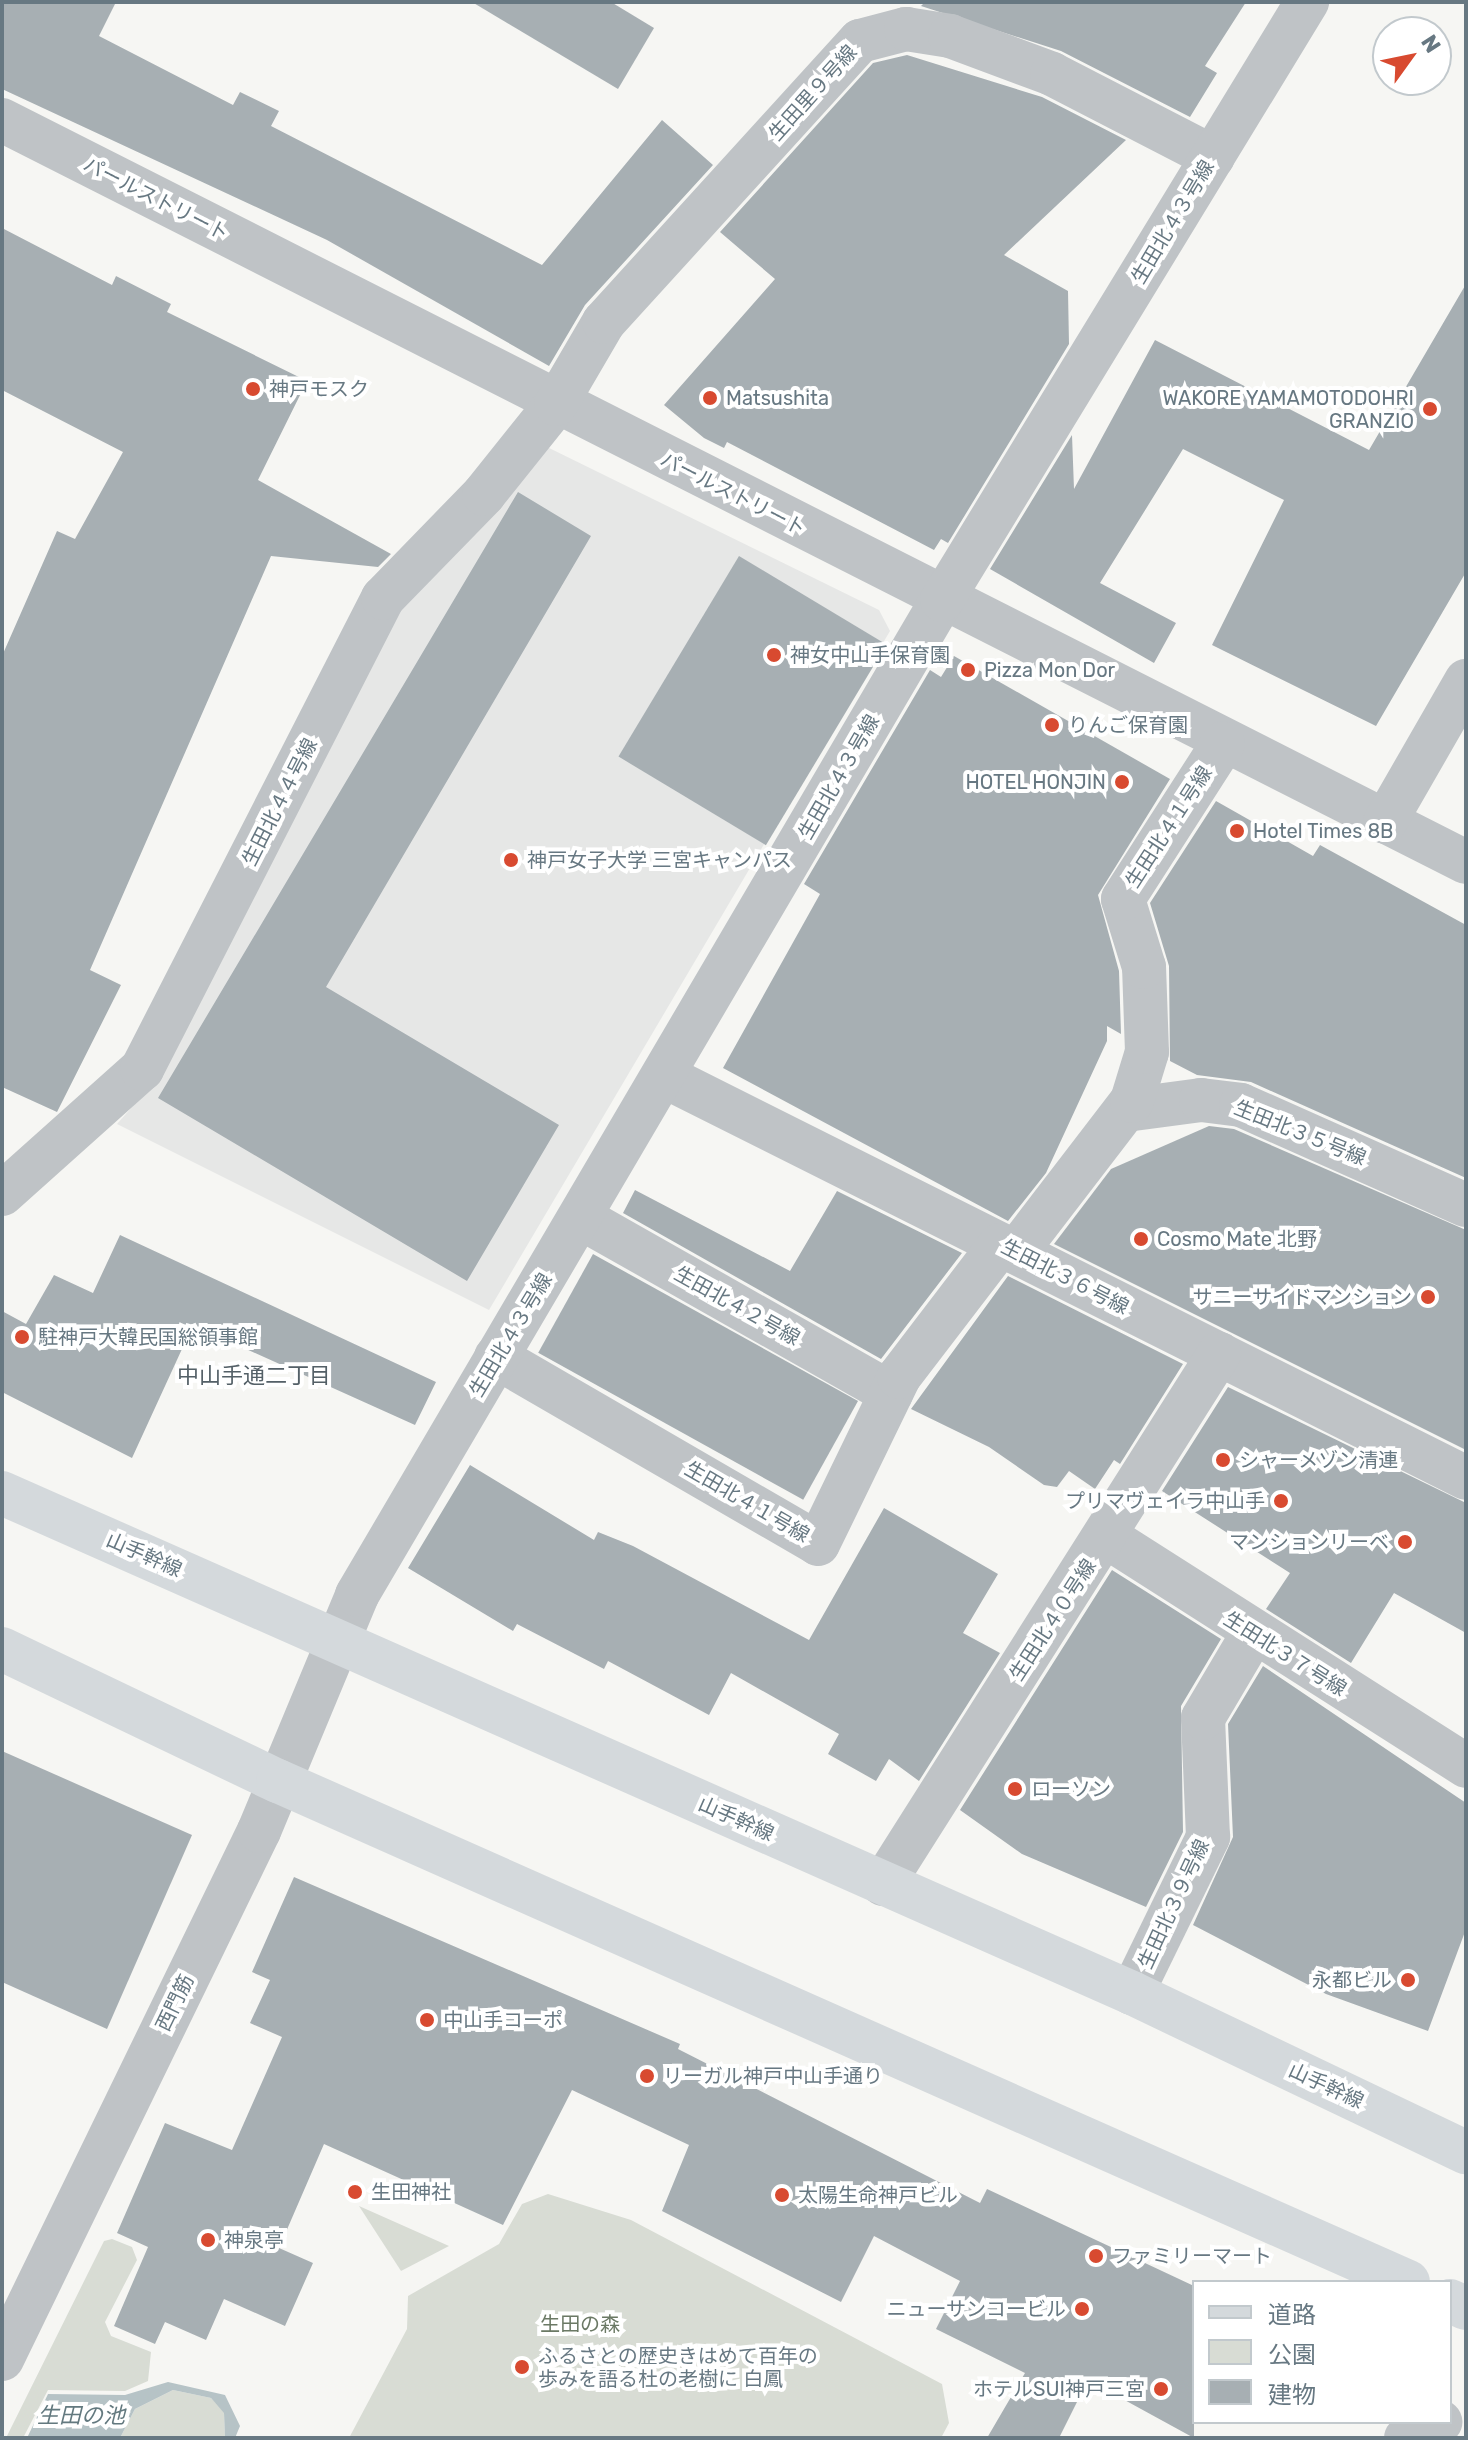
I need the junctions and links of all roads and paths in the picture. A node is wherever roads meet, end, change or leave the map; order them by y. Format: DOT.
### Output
graph roads {
  1 [pos="1307,2"];
  2 [pos="2,120"];
  3 [pos="1213,157"];
  4 [pos="556,404"];
  5 [pos="942,600"];
  6 [pos="1466,681"];
  7 [pos="1223,743"];
  8 [pos="1385,822"];
  9 [pos="1466,862"];
  10 [pos="664,1076"];
  11 [pos="1126,1110"];
  12 [pos="2,1194"];
  13 [pos="1466,1205"];
  14 [pos="583,1219"];
  15 [pos="1008,1248"];
  16 [pos="1219,1354"];
  17 [pos="496,1357"];
  18 [pos="891,1393"];
  19 [pos="1466,1478"];
  20 [pos="2,1493"];
  21 [pos="1107,1537"];
  22 [pos="1252,1635"];
  23 [pos="335,1641"];
  24 [pos="2,1649"];
  25 [pos="1466,1766"];
  26 [pos="278,1781"];
  27 [pos="883,1884"];
  28 [pos="1132,1993"];
  29 [pos="1466,2152"];
  30 [pos="1403,2280"];
  31 [pos="2,2359"];
  32 [pos="1436,2424"];
  33 [pos="1406,2438"];
  1 -- 3 [label="street, 生田北４３号線"];
  2 -- 4 [label="street, パールストリート"];
  3 -- 4 [label="street, 生田里９号線"];
  3 -- 5 [label="street, 生田北４３号線"];
  4 -- 5 [label="street, パールストリート"];
  4 -- 12 [label="street, 生田北４４号線"];
  5 -- 7 [label="street, パールストリート"];
  5 -- 10 [label="street, 生田北４３号線"];
  6 -- 8 [label="street"];
  7 -- 8 [label="street, パールストリート"];
  7 -- 11 [label="street, 生田北４１号線"];
  8 -- 9 [label="street, パールストリート"];
  10 -- 14 [label="street, 生田北４３号線"];
  10 -- 15 [label="street, 生田北３６号線"];
  11 -- 13 [label="street, 生田北３５号線"];
  11 -- 15 [label="street, 生田北４１号線"];
  14 -- 17 [label="street, 生田北４３号線"];
  14 -- 18 [label="street, 生田北４２号線"];
  15 -- 16 [label="street, 生田北３６号線"];
  15 -- 18 [label="street, 生田北４１号線"];
  16 -- 19 [label="street, 生田北３６号線"];
  16 -- 21 [label="street, 生田北４０号線"];
  17 -- 18 [label="street, 生田北４１号線"];
  17 -- 23 [label="street, 生田北４３号線"];
  20 -- 23 [label="main road, 山手幹線"];
  21 -- 22 [label="street, 生田北３７号線"];
  21 -- 27 [label="street, 生田北４０号線"];
  22 -- 25 [label="street, 生田北３７号線"];
  22 -- 28 [label="street, 生田北３９号線"];
  23 -- 26 [label="street, 西門筋"];
  23 -- 27 [label="main road, 山手幹線"];
  24 -- 26 [label="main road"];
  26 -- 30 [label="main road"];
  26 -- 31 [label="street, 西門筋"];
  27 -- 28 [label="main road, 山手幹線"];
  28 -- 29 [label="main road, 山手幹線"];
  32 -- 33 [label="street"];
}
